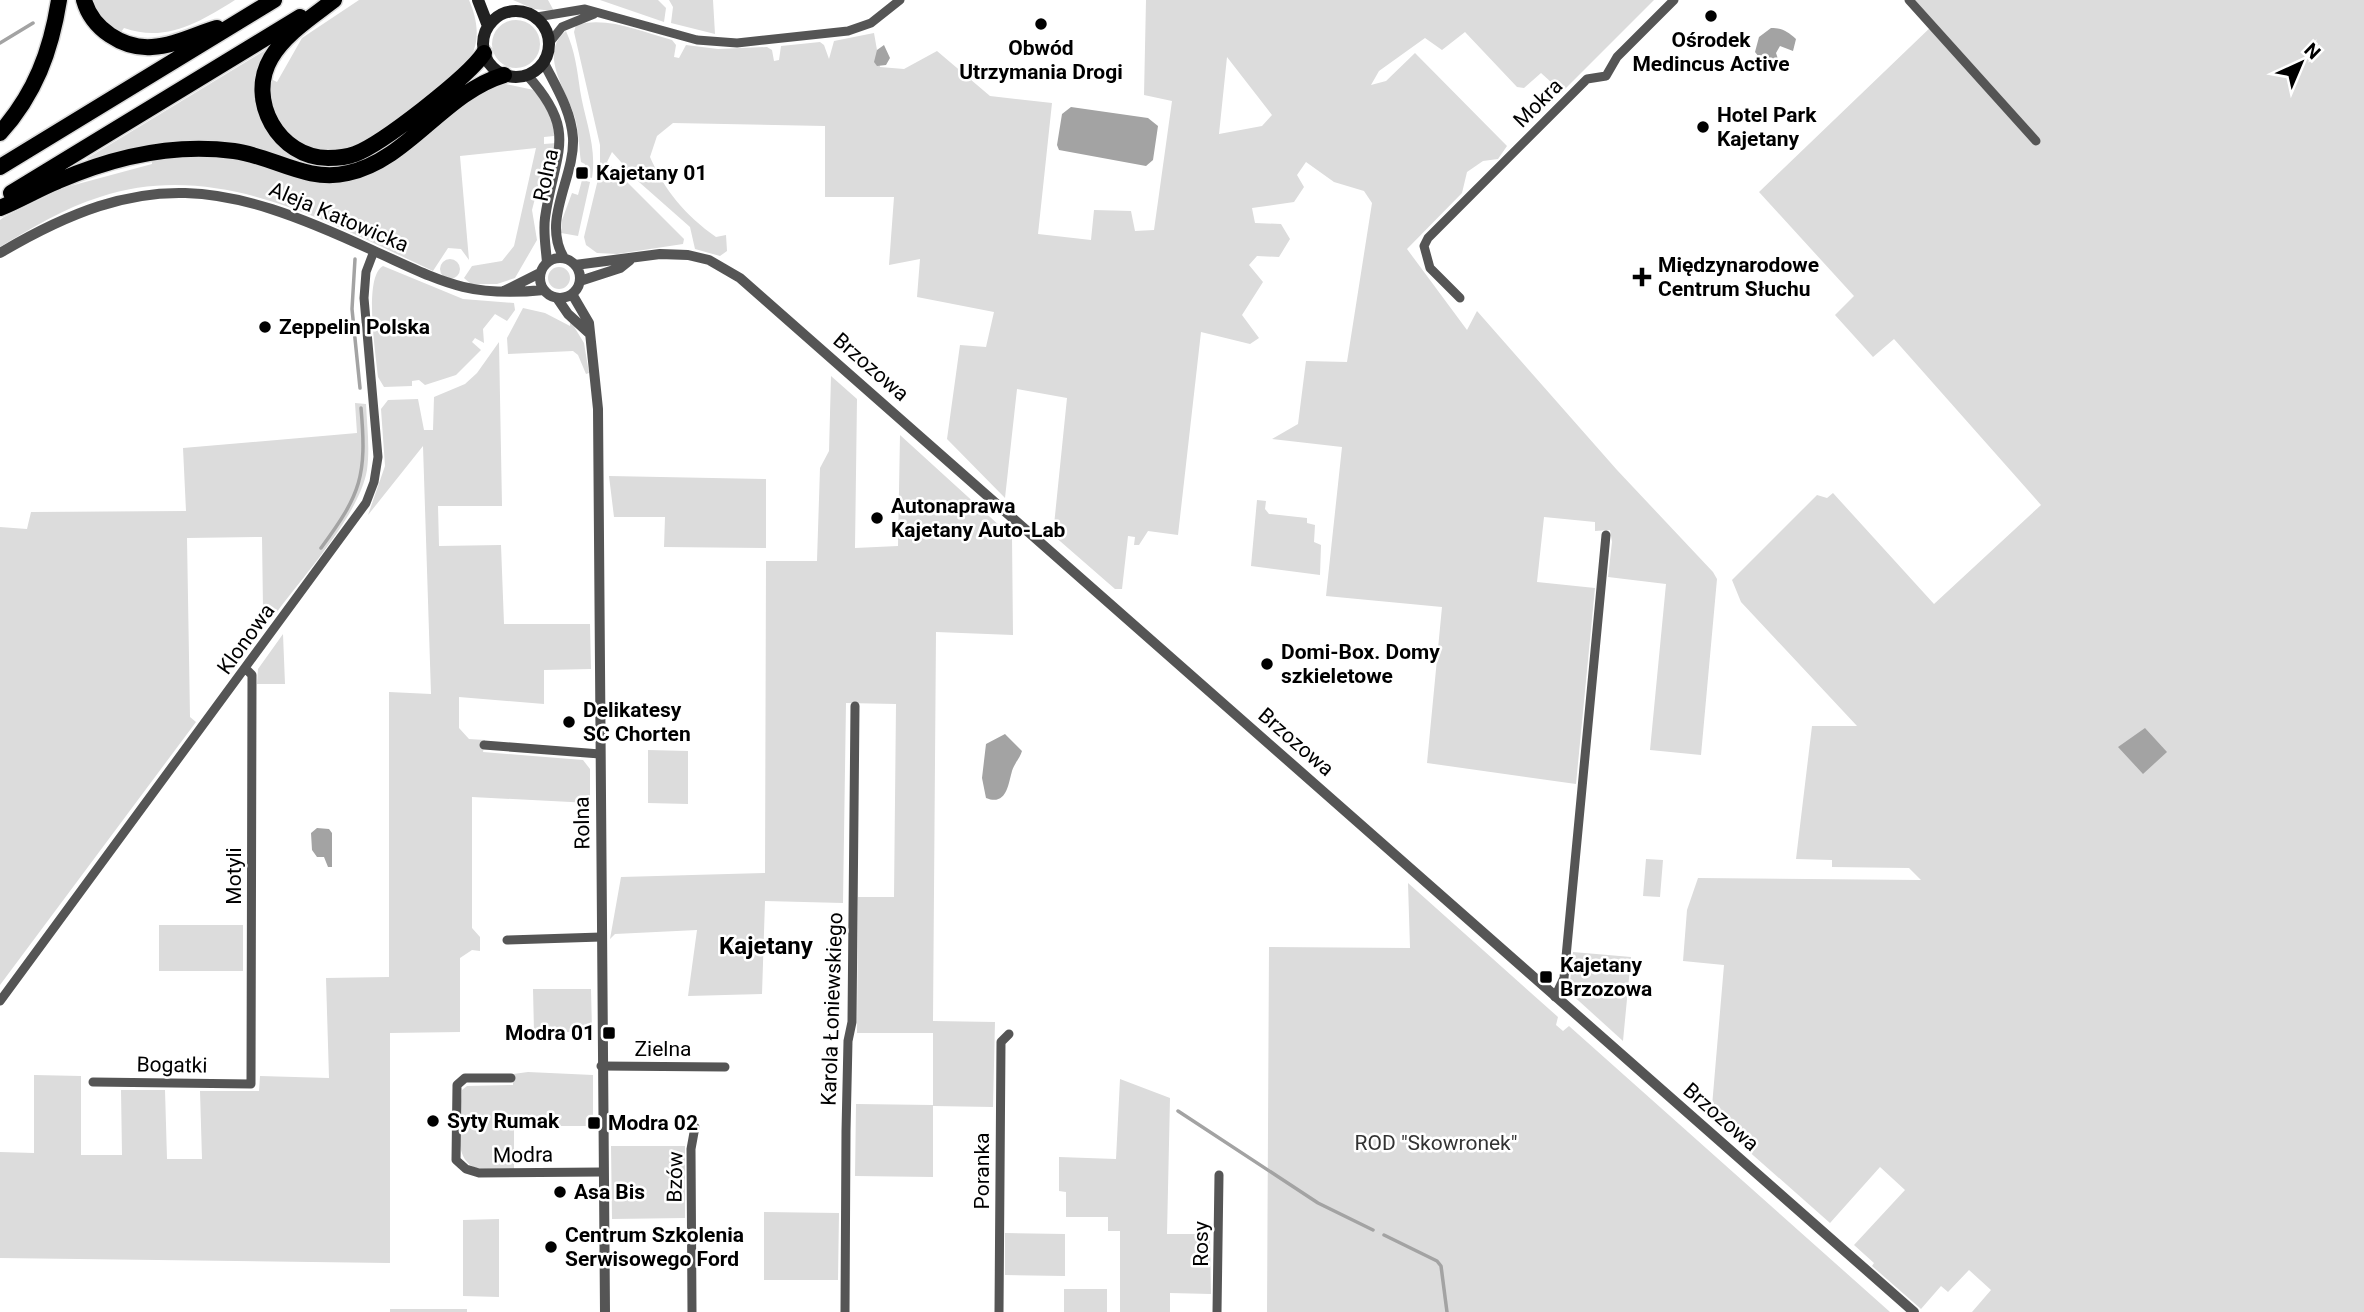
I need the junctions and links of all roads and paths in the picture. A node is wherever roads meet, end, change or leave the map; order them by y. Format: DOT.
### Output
graph roads {
  1 [pos="59,0"];
  2 [pos="84,0"];
  3 [pos="274,0"];
  4 [pos="327,0"];
  5 [pos="334,0"];
  6 [pos="478,0"];
  7 [pos="504,0"];
  8 [pos="900,0"];
  9 [pos="1674,0"];
  10 [pos="1909,0"];
  11 [pos="513,10"];
  12 [pos="594,14"];
  13 [pos="537,17"];
  14 [pos="242,19"];
  15 [pos="488,26"];
  16 [pos="550,41"];
  17 [pos="484,52"];
  18 [pos="544,63"];
  19 [pos="504,75"];
  20 [pos="527,75"];
  21 [pos="0,132"];
  22 [pos="2036,141"];
  23 [pos="0,167"];
  24 [pos="0,200"];
  25 [pos="0,208"];
  26 [pos="374,251"];
  27 [pos="0,253"];
  28 [pos="564,258"];
  29 [pos="630,260"];
  30 [pos="547,262"];
  31 [pos="575,265"];
  32 [pos="540,273"];
  33 [pos="580,281"];
  34 [pos="544,289"];
  35 [pos="504,291"];
  36 [pos="572,293"];
  37 [pos="557,298"];
  38 [pos="1460,298"];
  39 [pos="590,334"];
  40 [pos="1606,535"];
  41 [pos="246,669"];
  42 [pos="855,706"];
  43 [pos="484,745"];
  44 [pos="600,754"];
  45 [pos="601,937"];
  46 [pos="507,940"];
  47 [pos="1555,997"];
  48 [pos="0,1001"];
  49 [pos="1009,1034"];
  50 [pos="601,1066"];
  51 [pos="725,1067"];
  52 [pos="511,1077"];
  53 [pos="93,1082"];
  54 [pos="251,1084"];
  55 [pos="695,1127"];
  56 [pos="601,1172"];
  57 [pos="1219,1175"];
  58 [pos="605,1312"];
  59 [pos="692,1312"];
  60 [pos="845,1312"];
  61 [pos="999,1312"];
  62 [pos="1217,1312"];
  63 [pos="1914,1312"];
  1 -- 21 [label="highway"];
  2 -- 14 [label="highway"];
  3 -- 14 [label="highway"];
  4 -- 24 [label="highway"];
  5 -- 17 [label="highway"];
  6 -- 15 [label="main road"];
  7 -- 11 [label="main road"];
  8 -- 12 [label="street"];
  9 -- 38 [label="street, Mokra"];
  10 -- 22 [label="street"];
  11 -- 13 [label="main road"];
  11 -- 15 [label="main road"];
  12 -- 13 [label="street"];
  12 -- 16 [label="street"];
  13 -- 16 [label="main road"];
  14 -- 23 [label="highway"];
  15 -- 17 [label="main road"];
  16 -- 18 [label="main road"];
  17 -- 19 [label="main road"];
  18 -- 20 [label="main road"];
  18 -- 28 [label="street, Rolna"];
  19 -- 20 [label="main road"];
  19 -- 25 [label="highway"];
  20 -- 30 [label="street, Rolna"];
  26 -- 27 [label="street, Aleja Katowicka"];
  26 -- 35 [label="street, Aleja Katowicka"];
  26 -- 41 [label="street, Klonowa"];
  28 -- 30 [label="street"];
  28 -- 31 [label="street"];
  29 -- 31 [label="street, Brzozowa"];
  29 -- 33 [label="street, Brzozowa"];
  29 -- 47 [label="street, Brzozowa"];
  30 -- 32 [label="street"];
  31 -- 33 [label="street"];
  32 -- 34 [label="street"];
  32 -- 35 [label="street, Aleja Katowicka"];
  33 -- 36 [label="street"];
  34 -- 35 [label="street, Aleja Katowicka"];
  34 -- 37 [label="street"];
  36 -- 37 [label="street"];
  36 -- 39 [label="street, Rolna"];
  37 -- 39 [label="street"];
  39 -- 44 [label="street, Rolna"];
  40 -- 47 [label="street"];
  41 -- 48 [label="street, Klonowa"];
  41 -- 54 [label="street, Motyli"];
  42 -- 60 [label="street, Karola Łoniewskiego"];
  43 -- 44 [label="street"];
  44 -- 45 [label="street, Rolna"];
  45 -- 46 [label="street"];
  45 -- 50 [label="street, Rolna"];
  47 -- 63 [label="street, Brzozowa"];
  49 -- 61 [label="street, Poranka"];
  50 -- 51 [label="street, Zielna"];
  50 -- 56 [label="street, Rolna"];
  52 -- 56 [label="street, Modra"];
  53 -- 54 [label="street, Bogatki"];
  55 -- 59 [label="street, Bzów"];
  56 -- 58 [label="street, Rolna"];
  57 -- 62 [label="street, Rosy"];
}
